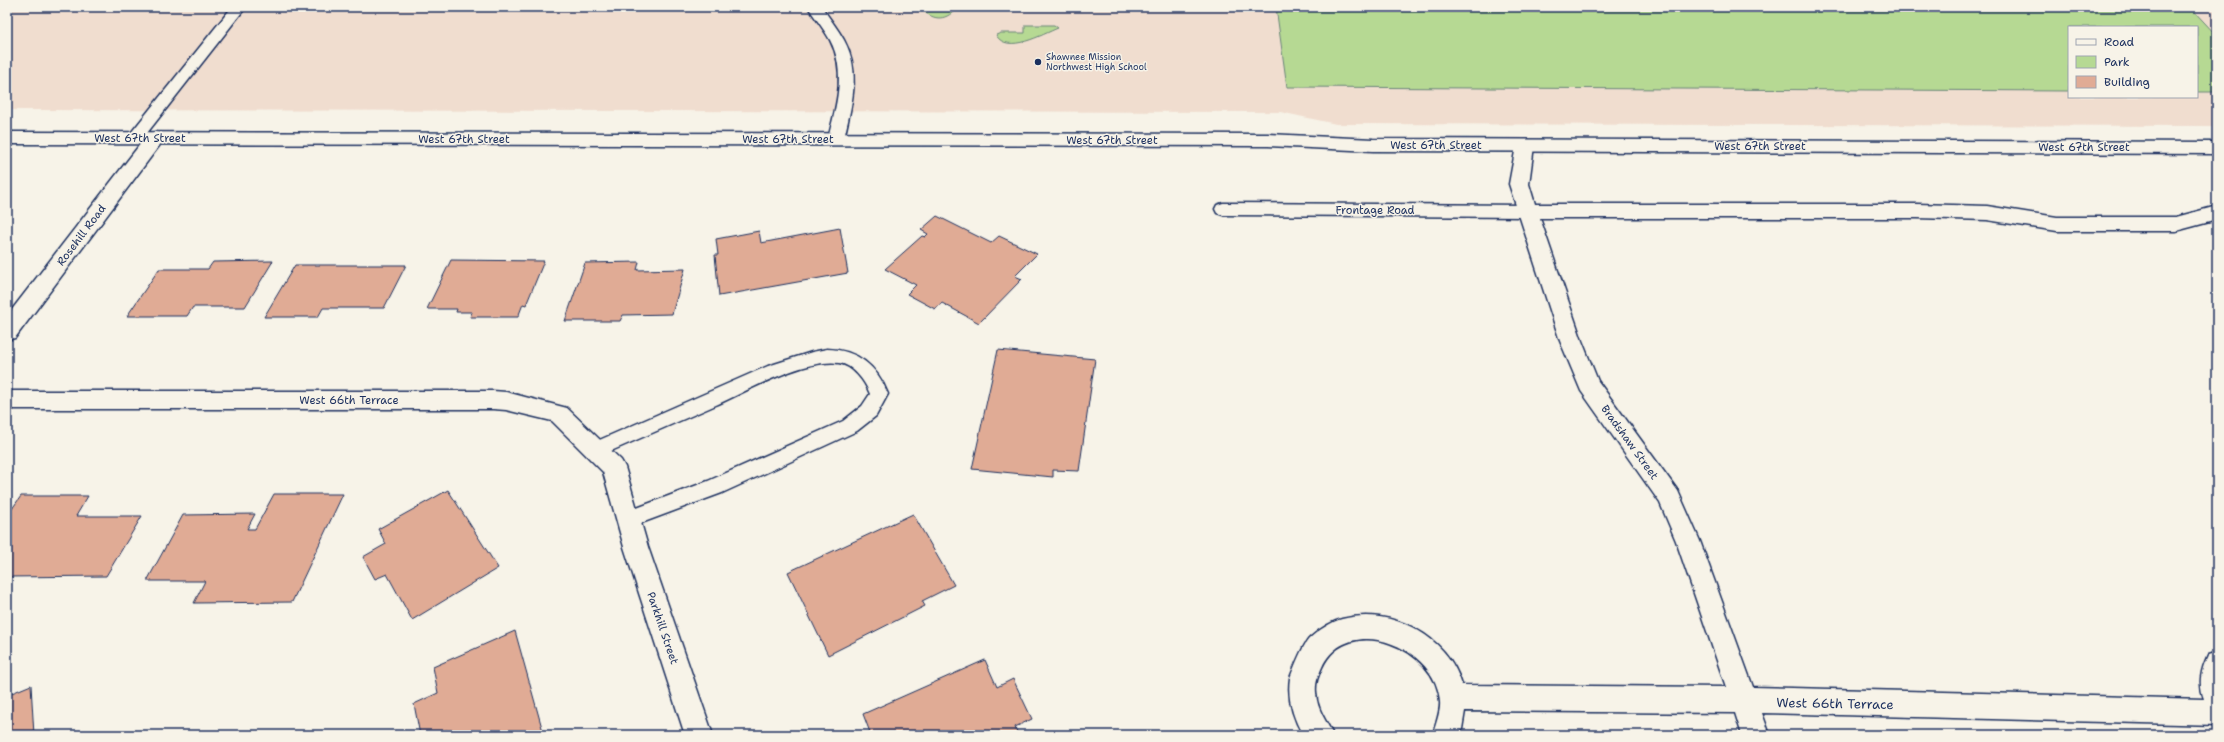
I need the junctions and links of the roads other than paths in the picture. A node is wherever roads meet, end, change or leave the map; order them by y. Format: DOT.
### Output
graph roads {
  1 [pos="239,7"];
  2 [pos="815,7"];
  3 [pos="7,138"];
  4 [pos="145,138"];
  5 [pos="836,139"];
  6 [pos="1525,146"];
  7 [pos="2217,148"];
  8 [pos="1223,209"];
  9 [pos="1528,211"];
  10 [pos="2217,212"];
  11 [pos="7,332"];
  12 [pos="7,400"];
  13 [pos="595,450"];
  14 [pos="628,520"];
  15 [pos="2217,664"];
  16 [pos="1453,698"];
  17 [pos="2217,698"];
  18 [pos="1744,700"];
  19 [pos="2217,712"];
  20 [pos="699,735"];
  21 [pos="1319,735"];
  22 [pos="1447,735"];
  23 [pos="1756,735"];
  1 -- 4 [label="lane"];
  2 -- 5 [label="lane"];
  3 -- 4 [label="street, West 67th Street"];
  4 -- 5 [label="street, West 67th Street"];
  4 -- 11 [label="street, Rosehill Road"];
  5 -- 6 [label="street, West 67th Street"];
  6 -- 7 [label="street, West 67th Street"];
  6 -- 9 [label="street, Bradshaw Street"];
  8 -- 9 [label="lane, Frontage Road"];
  9 -- 10 [label="street"];
  9 -- 18 [label="street, Bradshaw Street"];
  12 -- 13 [label="street, West 66th Terrace"];
  13 -- 14 [label="street, West 66th Terrace"];
  13 -- 14 [label="lane"];
  14 -- 20 [label="street, Parkhill Street"];
  15 -- 17 [label="street"];
  16 -- 18 [label="street, West 66th Terrace"];
  16 -- 21 [label="street"];
  16 -- 22 [label="street"];
  18 -- 19 [label="street, West 66th Terrace"];
  18 -- 23 [label="street, Bradshaw Street"];
}
